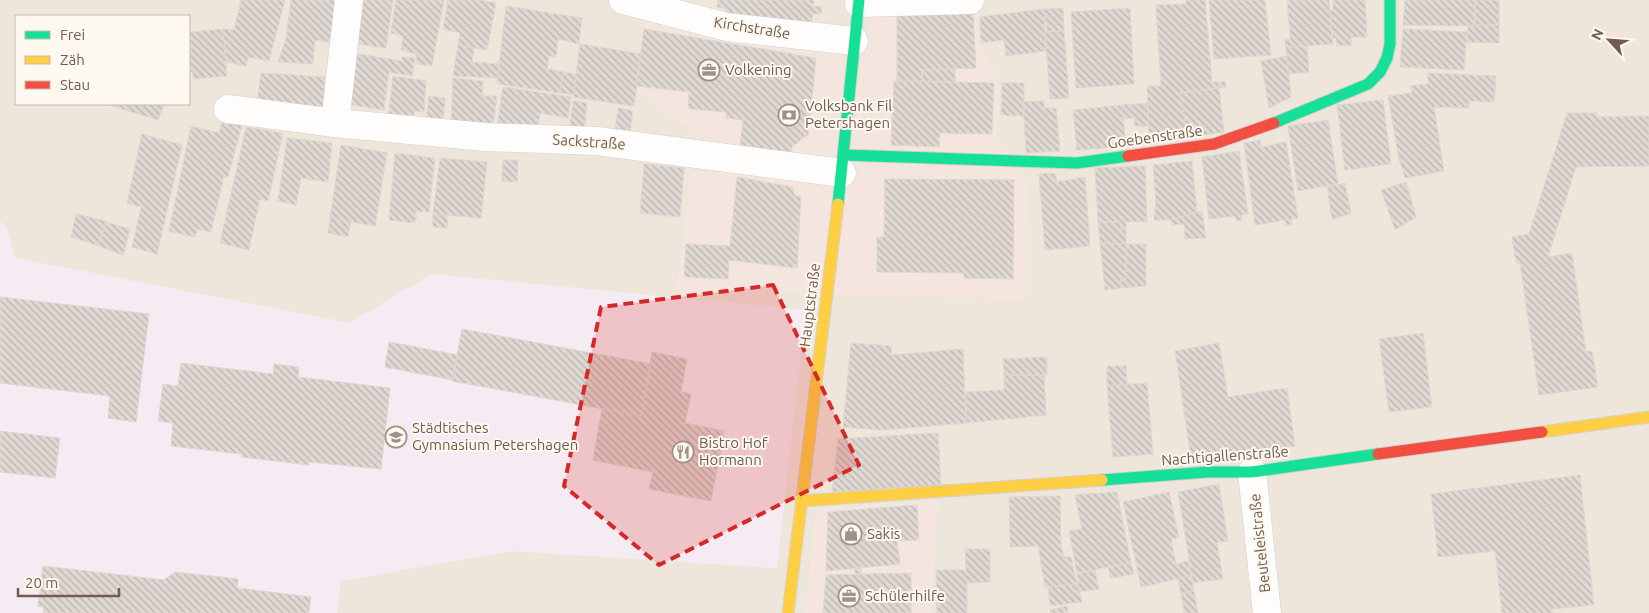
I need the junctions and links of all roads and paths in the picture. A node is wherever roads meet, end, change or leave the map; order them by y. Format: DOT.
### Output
graph roads {
  1 [pos="349,0"];
  2 [pos="623,0"];
  3 [pos="970,0"];
  4 [pos="1390,0"];
  5 [pos="859,1"];
  6 [pos="854,41"];
  7 [pos="228,109"];
  8 [pos="335,123"];
  9 [pos="843,164"];
  10 [pos="1649,417"];
  11 [pos="1252,472"];
  12 [pos="801,501"];
  13 [pos="788,613"];
  14 [pos="1267,613"];
  1 -- 8 [label="street"];
  2 -- 6 [label="street, Kirchstraße"];
  3 -- 5 [label="street"];
  4 -- 9 [label="street, Goebenstraße"];
  5 -- 6 [label="street, Hauptstraße"];
  6 -- 9 [label="street, Hauptstraße"];
  7 -- 8 [label="street, Sackstraße"];
  8 -- 9 [label="street, Sackstraße"];
  9 -- 12 [label="street, Hauptstraße"];
  10 -- 11 [label="street, Nachtigallenstraße"];
  11 -- 12 [label="street, Nachtigallenstraße"];
  11 -- 14 [label="street, Beuteleistraße"];
  12 -- 13 [label="street, Hauptstraße"];
}
